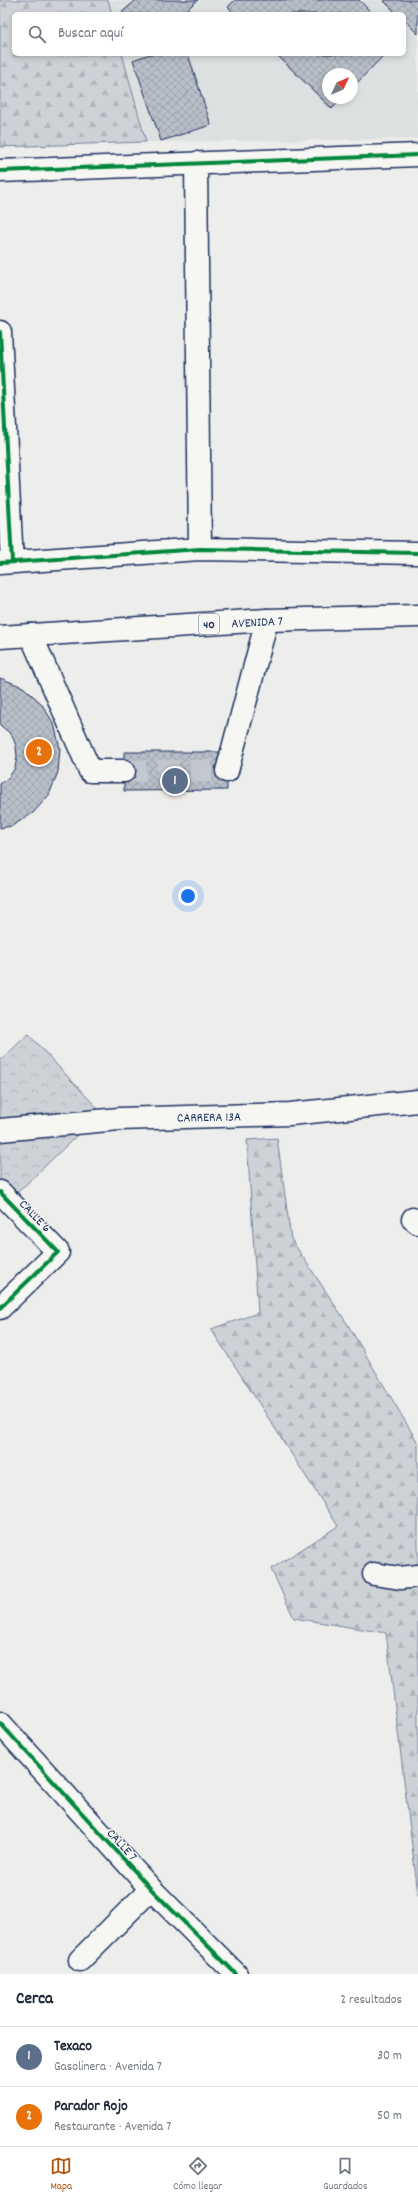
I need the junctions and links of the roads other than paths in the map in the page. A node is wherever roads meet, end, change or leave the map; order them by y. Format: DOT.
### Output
graph roads {
  1 [pos="418,155"];
  2 [pos="196,163"];
  3 [pos="0,171"];
  4 [pos="0,332"];
  5 [pos="200,549"];
  6 [pos="418,553"];
  7 [pos="6,562"];
  8 [pos="418,616"];
  9 [pos="267,620"];
  10 [pos="31,635"];
  11 [pos="0,637"];
  12 [pos="124,771"];
  13 [pos="227,771"];
  14 [pos="418,1101"];
  15 [pos="0,1130"];
  16 [pos="0,1192"];
  17 [pos="0,1308"];
  18 [pos="374,1574"];
  19 [pos="418,1576"];
  20 [pos="0,1723"];
  21 [pos="151,1889"];
  22 [pos="80,1960"];
  23 [pos="236,1974"];
  1 -- 2 [label="street"];
  2 -- 3 [label="street"];
  2 -- 5 [label="street"];
  4 -- 7 [label="street"];
  5 -- 6 [label="street"];
  5 -- 7 [label="street"];
  8 -- 9 [label="street, AVENIDA 7 / 40"];
  9 -- 10 [label="street, AVENIDA 7 / 40"];
  9 -- 13 [label="street"];
  10 -- 11 [label="street, AVENIDA 7 / 40"];
  10 -- 12 [label="street"];
  14 -- 15 [label="street, CARRERA 13A"];
  16 -- 17 [label="street, CALLE 6"];
  18 -- 19 [label="street"];
  20 -- 21 [label="street, CALLE 7"];
  21 -- 22 [label="street"];
  21 -- 23 [label="street, CALLE 7"];
}
